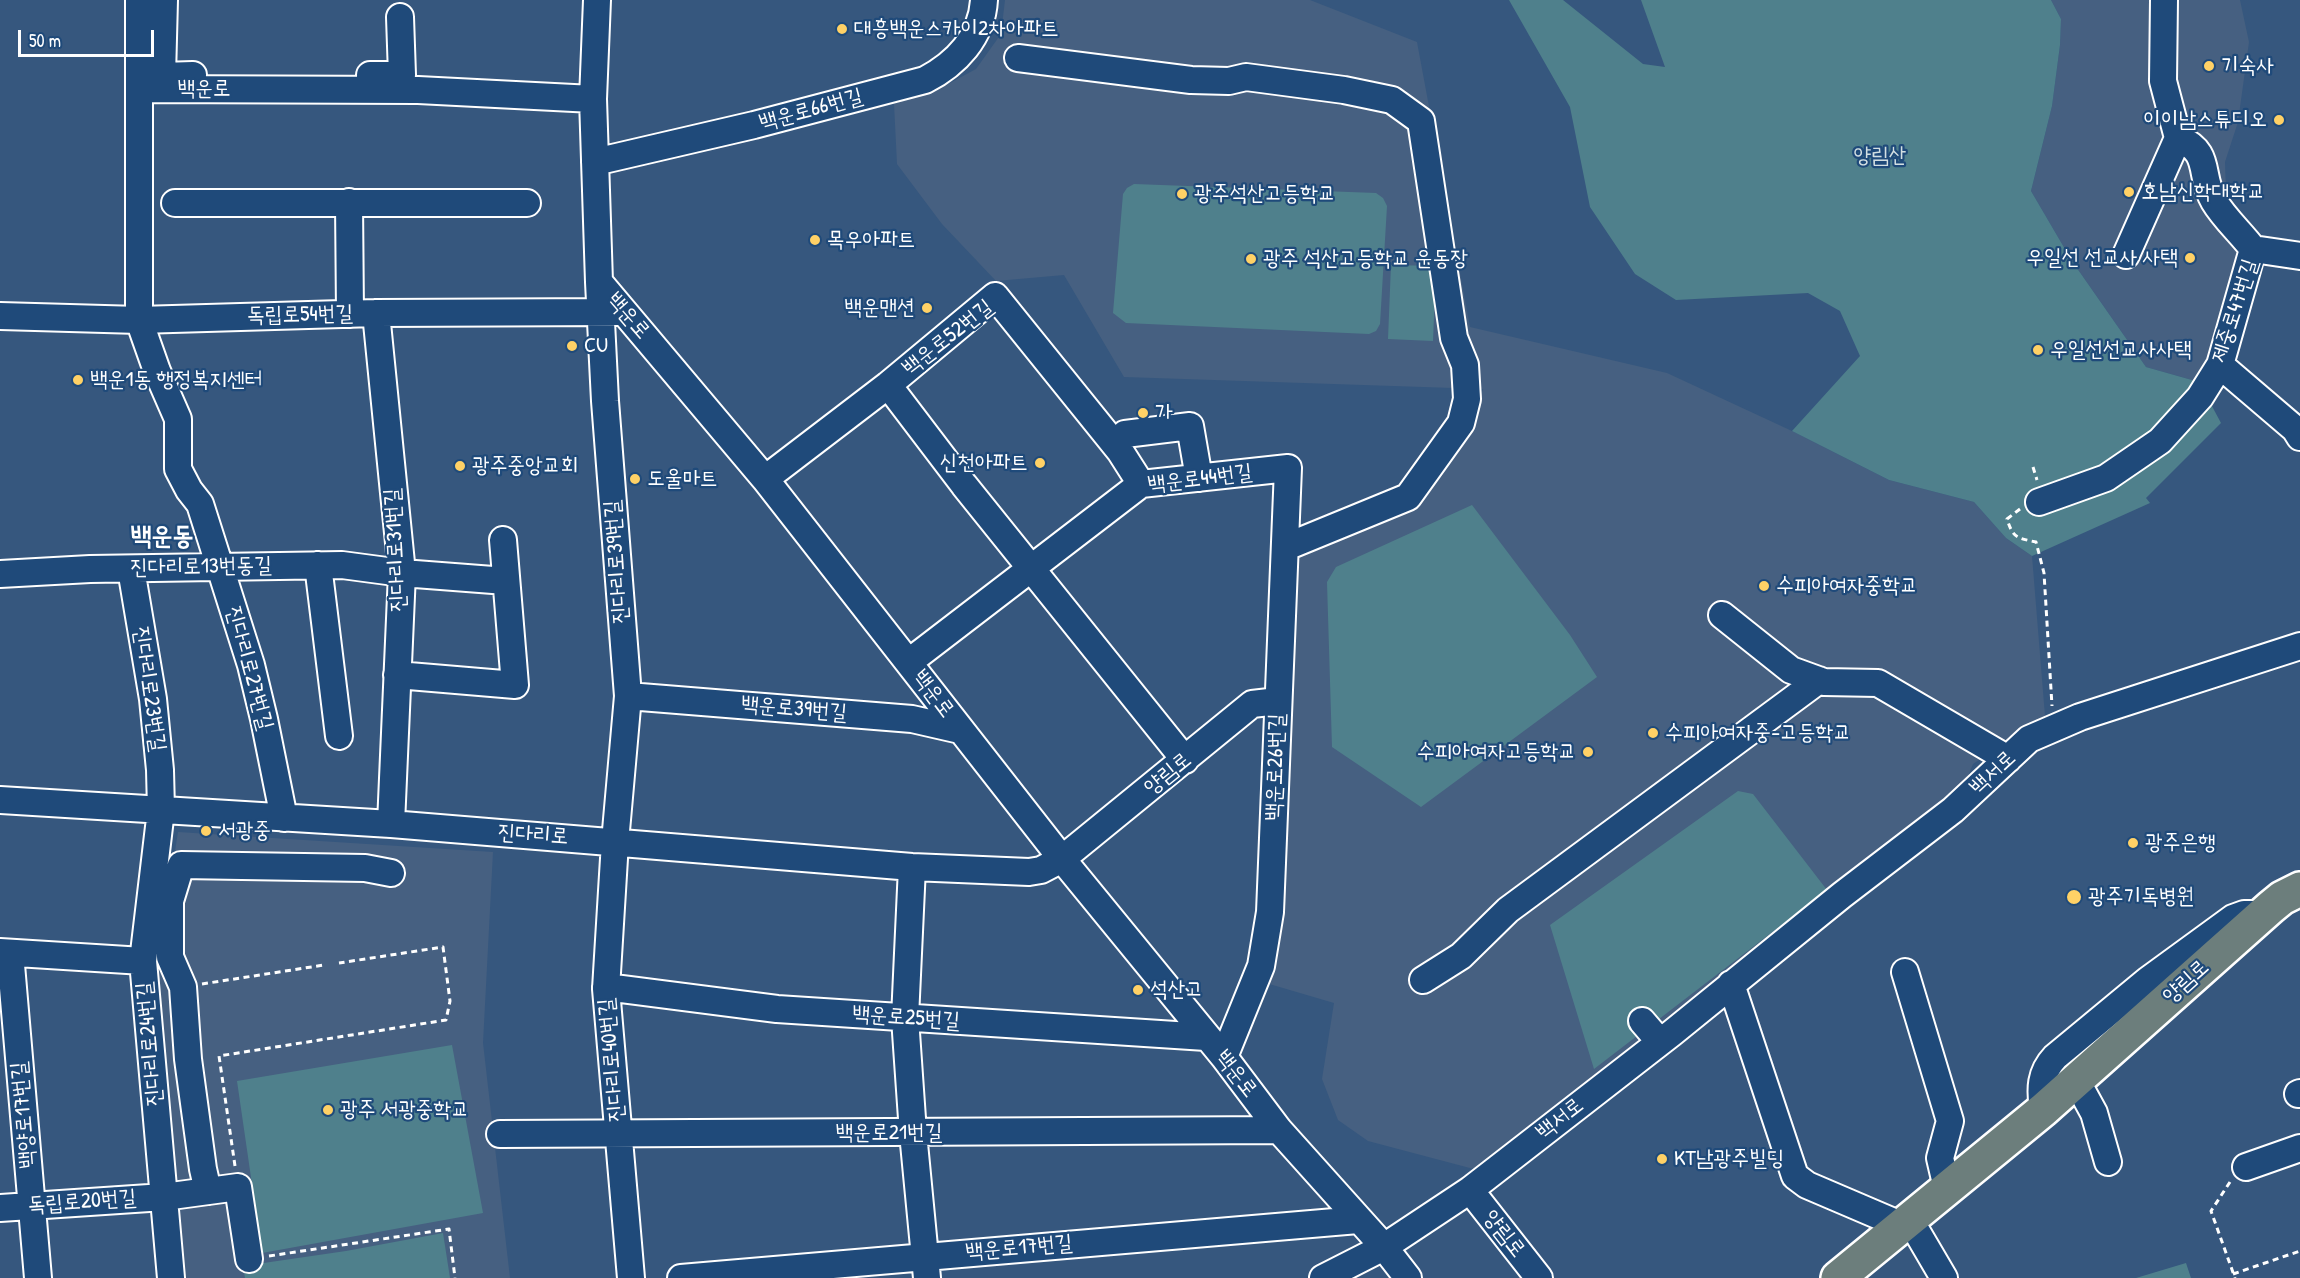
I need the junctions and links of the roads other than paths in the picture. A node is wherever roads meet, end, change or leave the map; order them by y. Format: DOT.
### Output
graph roads {
  1 [pos="140,0"];
  2 [pos="164,0"];
  3 [pos="597,0"];
  4 [pos="984,0"];
  5 [pos="2164,0"];
  6 [pos="397,8"];
  7 [pos="1018,58"];
  8 [pos="139,88"];
  9 [pos="418,90"];
  10 [pos="593,99"];
  11 [pos="2178,138"];
  12 [pos="595,162"];
  13 [pos="348,202"];
  14 [pos="175,203"];
  15 [pos="527,203"];
  16 [pos="2253,249"];
  17 [pos="2126,255"];
  18 [pos="2300,256"];
  19 [pos="599,282"];
  20 [pos="600,311"];
  21 [pos="626,312"];
  22 [pos="376,313"];
  23 [pos="350,314"];
  24 [pos="0,316"];
  25 [pos="139,320"];
  26 [pos="2220,365"];
  27 [pos="888,385"];
  28 [pos="1125,434"];
  29 [pos="2300,437"];
  30 [pos="1288,468"];
  31 [pos="1199,478"];
  32 [pos="765,479"];
  33 [pos="1141,484"];
  34 [pos="2039,502"];
  35 [pos="503,540"];
  36 [pos="1286,547"];
  37 [pos="318,565"];
  38 [pos="221,567"];
  39 [pos="132,569"];
  40 [pos="1032,570"];
  41 [pos="402,573"];
  42 [pos="0,574"];
  43 [pos="507,581"];
  44 [pos="1722,615"];
  45 [pos="2300,646"];
  46 [pos="909,662"];
  47 [pos="397,675"];
  48 [pos="1819,680"];
  49 [pos="628,696"];
  50 [pos="1278,701"];
  51 [pos="960,729"];
  52 [pos="339,736"];
  53 [pos="2008,759"];
  54 [pos="1185,760"];
  55 [pos="0,800"];
  56 [pos="161,810"];
  57 [pos="284,818"];
  58 [pos="391,824"];
  59 [pos="615,842"];
  60 [pos="1062,859"];
  61 [pos="912,867"];
  62 [pos="391,873"];
  63 [pos="2300,889"];
  64 [pos="2262,914"];
  65 [pos="5,953"];
  66 [pos="143,961"];
  67 [pos="1905,972"];
  68 [pos="1424,980"];
  69 [pos="1731,984"];
  70 [pos="606,987"];
  71 [pos="905,1018"];
  72 [pos="1642,1021"];
  73 [pos="1206,1037"];
  74 [pos="1660,1042"];
  75 [pos="1224,1057"];
  76 [pos="11,1077"];
  77 [pos="2076,1080"];
  78 [pos="2043,1110"];
  79 [pos="1279,1130"];
  80 [pos="913,1133"];
  81 [pos="500,1134"];
  82 [pos="618,1134"];
  83 [pos="2300,1148"];
  84 [pos="2108,1162"];
  85 [pos="2246,1167"];
  86 [pos="1947,1188"];
  87 [pos="1470,1190"];
  88 [pos="208,1191"];
  89 [pos="164,1197"];
  90 [pos="32,1206"];
  91 [pos="0,1208"];
  92 [pos="1358,1220"];
  93 [pos="1903,1225"];
  94 [pos="1383,1247"];
  95 [pos="249,1259"];
  96 [pos="926,1267"];
  97 [pos="38,1278"];
  98 [pos="171,1278"];
  99 [pos="631,1278"];
  100 [pos="681,1278"];
  101 [pos="1323,1278"];
  102 [pos="1408,1278"];
  103 [pos="1539,1278"];
  104 [pos="1838,1278"];
  105 [pos="1944,1278"];
  1 -- 8 [label="street, 진다리로27번길"];
  2 -- 6 [label="street"];
  3 -- 10 [label="street, 백운로"];
  4 -- 12 [label="street, 백운로66번길"];
  5 -- 11 [label="street"];
  6 -- 9 [label="street"];
  7 -- 36 [label="street"];
  8 -- 9 [label="street, 백운로"];
  8 -- 25 [label="street, 진다리로27번길"];
  9 -- 10 [label="street, 백운로"];
  10 -- 12 [label="street, 백운로"];
  11 -- 16 [label="street"];
  11 -- 17 [label="street"];
  12 -- 19 [label="street, 백운로"];
  13 -- 14 [label="street"];
  13 -- 15 [label="street"];
  13 -- 23 [label="street"];
  16 -- 18 [label="street, 제중로47번길"];
  16 -- 26 [label="street, 제중로47번길"];
  19 -- 20 [label="street, 진다리로39번길"];
  19 -- 21 [label="street, 백운로"];
  20 -- 21 [label="street, 독립로54번길"];
  20 -- 22 [label="street, 독립로54번길"];
  20 -- 49 [label="street, 진다리로39번길"];
  21 -- 32 [label="street, 백운로"];
  22 -- 23 [label="street, 독립로54번길"];
  22 -- 41 [label="street, 진다리로31번길"];
  23 -- 25 [label="street, 독립로54번길"];
  24 -- 25 [label="street, 독립로54번길"];
  25 -- 38 [label="street, 진다리로27번길"];
  26 -- 29 [label="street"];
  26 -- 34 [label="street, 제중로47번길"];
  27 -- 32 [label="street, 백운로52번길"];
  27 -- 33 [label="street, 백운로52번길"];
  27 -- 40 [label="street, 백운로52번길"];
  28 -- 31 [label="street"];
  30 -- 31 [label="street, 백운로44번길"];
  30 -- 36 [label="street, 백운로26번길"];
  31 -- 33 [label="street, 백운로44번길"];
  32 -- 46 [label="street, 백운로"];
  33 -- 40 [label="street, 백운로44번길"];
  35 -- 43 [label="street"];
  36 -- 50 [label="street, 백운로26번길"];
  37 -- 38 [label="street, 진다리로13번동길"];
  37 -- 41 [label="street, 진다리로13번동길"];
  37 -- 52 [label="street"];
  38 -- 39 [label="street, 진다리로13번동길"];
  38 -- 57 [label="street, 진다리로27번길"];
  39 -- 42 [label="street, 진다리로13번동길"];
  39 -- 56 [label="street, 진다리로23번길"];
  40 -- 46 [label="street, 백운로44번길"];
  40 -- 54 [label="street"];
  41 -- 43 [label="street, 진다리로13번동길"];
  41 -- 47 [label="street, 진다리로31번길"];
  43 -- 47 [label="street"];
  44 -- 48 [label="street"];
  45 -- 53 [label="street, 백서로"];
  46 -- 51 [label="street, 백운로"];
  47 -- 58 [label="street, 진다리로31번길"];
  48 -- 53 [label="street"];
  48 -- 68 [label="street"];
  49 -- 51 [label="street, 백운로39번길"];
  49 -- 59 [label="street, 진다리로39번길"];
  50 -- 54 [label="street, 양림로"];
  50 -- 75 [label="street, 백운로26번길"];
  51 -- 60 [label="street, 백운로"];
  53 -- 69 [label="street, 백서로"];
  54 -- 60 [label="street, 양림로"];
  55 -- 56 [label="street, 진다리로"];
  56 -- 57 [label="street, 진다리로"];
  56 -- 66 [label="street, 진다리로24번길"];
  57 -- 58 [label="street, 진다리로"];
  58 -- 59 [label="street, 진다리로"];
  59 -- 61 [label="street, 진다리로"];
  59 -- 70 [label="street, 진다리로40번길"];
  60 -- 61 [label="street, 진다리로"];
  60 -- 73 [label="street, 백운로"];
  61 -- 71 [label="street"];
  62 -- 88 [label="street"];
  63 -- 64 [label="main road, 양림로"];
  64 -- 77 [label="main road, 양림로"];
  64 -- 78 [label="street"];
  65 -- 66 [label="street"];
  65 -- 76 [label="street, 백양로17번길"];
  66 -- 89 [label="street, 진다리로24번길"];
  67 -- 86 [label="street"];
  69 -- 74 [label="street, 백서로"];
  69 -- 93 [label="street"];
  70 -- 71 [label="street, 백운로25번길"];
  70 -- 82 [label="street, 진다리로40번길"];
  71 -- 73 [label="street, 백운로25번길"];
  71 -- 80 [label="street"];
  72 -- 74 [label="street"];
  73 -- 75 [label="street, 백운로"];
  74 -- 87 [label="street, 백서로"];
  75 -- 79 [label="street, 백운로"];
  76 -- 90 [label="street, 백양로17번길"];
  77 -- 78 [label="main road, 양림로"];
  77 -- 84 [label="street"];
  78 -- 86 [label="main road, 양림로"];
  79 -- 80 [label="street, 백운로21번길"];
  79 -- 92 [label="street, 백운로"];
  80 -- 82 [label="street, 백운로21번길"];
  80 -- 96 [label="street"];
  81 -- 82 [label="street, 백운로21번길"];
  82 -- 99 [label="street, 진다리로40번길"];
  83 -- 85 [label="street"];
  86 -- 93 [label="main road, 양림로"];
  87 -- 94 [label="street, 백서로"];
  87 -- 103 [label="street, 양림로"];
  88 -- 89 [label="street, 독립로20번길"];
  88 -- 95 [label="street, 독립로20번길"];
  89 -- 90 [label="street, 독립로20번길"];
  89 -- 98 [label="street, 진다리로24번길"];
  90 -- 91 [label="street, 독립로20번길"];
  90 -- 97 [label="street, 백양로17번길"];
  92 -- 94 [label="street, 백운로"];
  92 -- 96 [label="street, 백운로17번길"];
  93 -- 104 [label="main road, 양림로"];
  93 -- 105 [label="street"];
  94 -- 101 [label="street"];
  94 -- 102 [label="street, 백운로"];
  96 -- 100 [label="street, 백운로17번길"];
}
